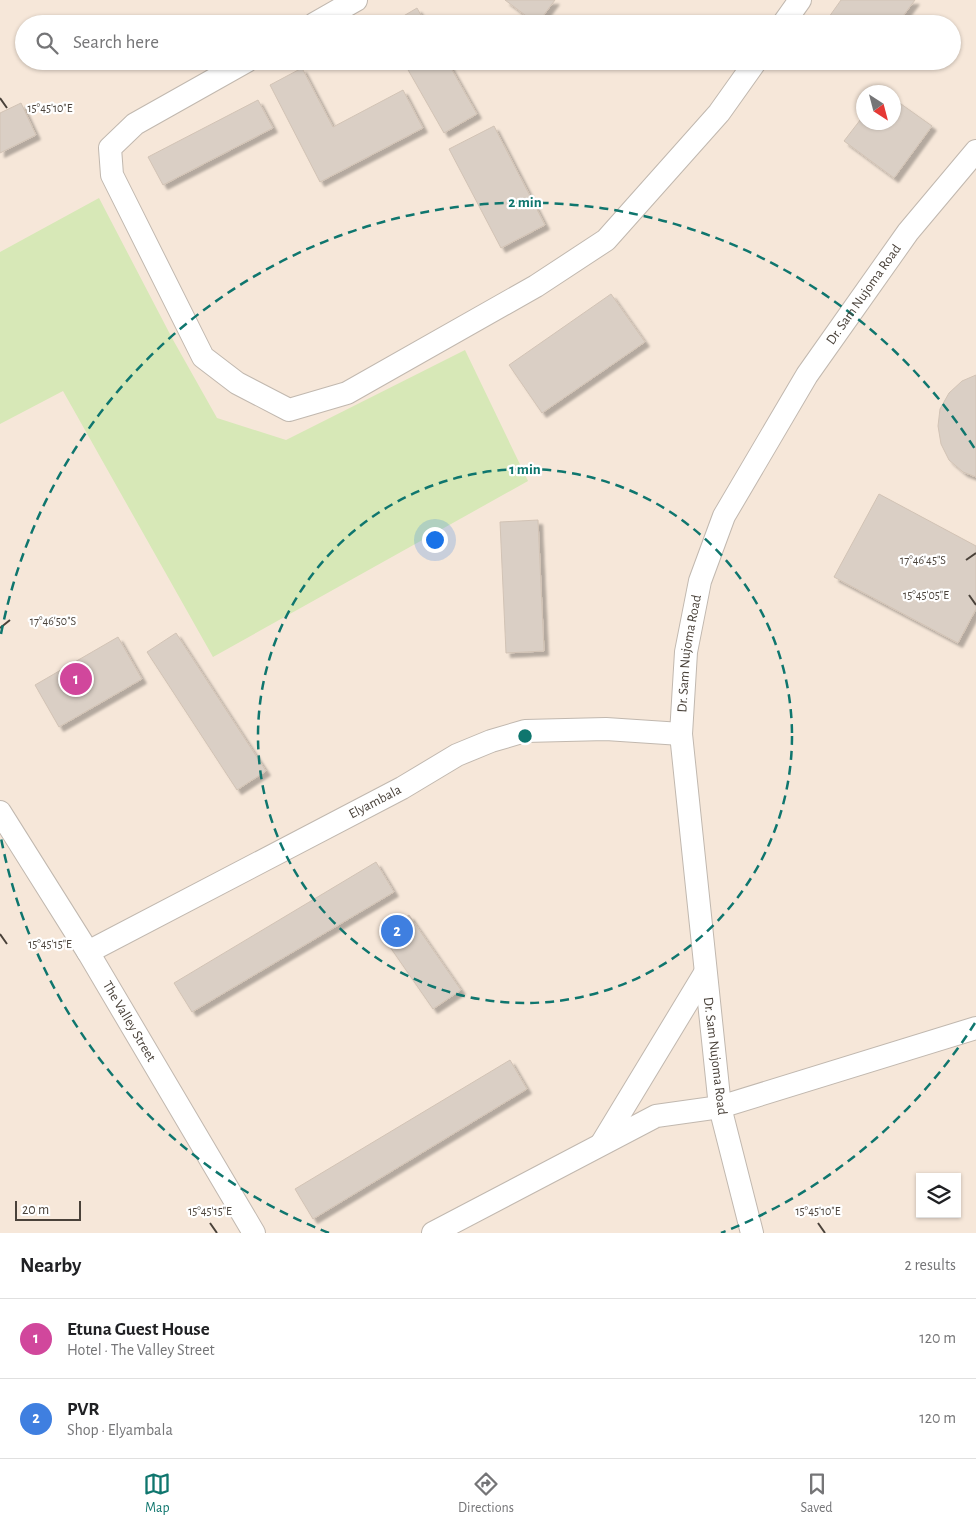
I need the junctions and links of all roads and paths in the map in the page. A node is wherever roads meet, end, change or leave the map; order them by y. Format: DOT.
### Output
graph roads {
  1 [pos="356,0"];
  2 [pos="800,0"];
  3 [pos="330,15"];
  4 [pos="789,15"];
  5 [pos="232,70"];
  6 [pos="750,70"];
  7 [pos="976,151"];
  8 [pos="682,734"];
  9 [pos="0,812"];
  10 [pos="88,952"];
  11 [pos="705,973"];
  12 [pos="976,1028"];
  13 [pos="720,1108"];
  14 [pos="602,1143"];
  15 [pos="254,1233"];
  16 [pos="433,1233"];
  17 [pos="752,1233"];
  1 -- 3 [label="street"];
  2 -- 4 [label="street"];
  5 -- 6 [label="street"];
  7 -- 8 [label="street, Dr. Sam Nujoma Road"];
  8 -- 10 [label="street, Elyambala"];
  8 -- 11 [label="street, Dr. Sam Nujoma Road"];
  9 -- 10 [label="street, The Valley Street"];
  10 -- 15 [label="street, The Valley Street"];
  11 -- 13 [label="street, Dr. Sam Nujoma Road"];
  11 -- 14 [label="street"];
  12 -- 13 [label="street"];
  13 -- 14 [label="street"];
  13 -- 17 [label="street, Dr. Sam Nujoma Road"];
  14 -- 16 [label="street"];
}
